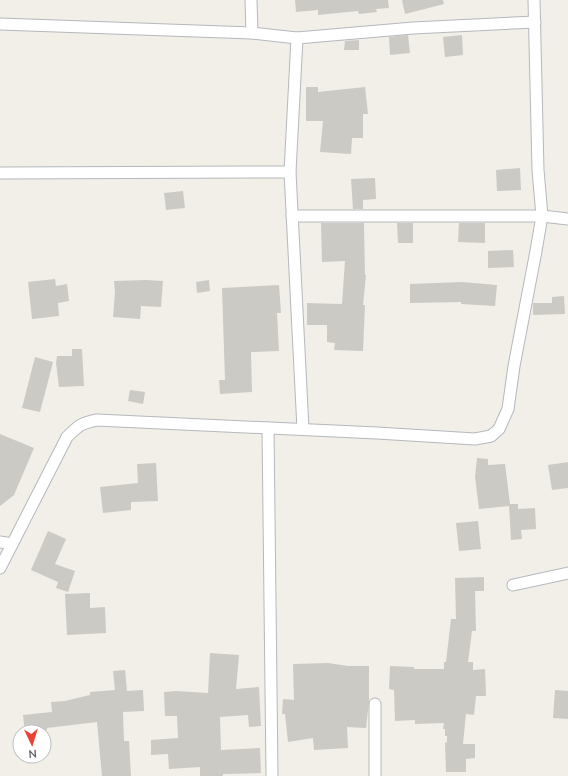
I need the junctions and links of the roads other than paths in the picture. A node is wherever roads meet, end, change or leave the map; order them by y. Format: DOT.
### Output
graph roads {
  1 [pos="251,0"];
  2 [pos="534,0"];
  3 [pos="535,22"];
  4 [pos="0,24"];
  5 [pos="252,33"];
  6 [pos="298,38"];
  7 [pos="290,172"];
  8 [pos="0,173"];
  9 [pos="292,216"];
  10 [pos="542,216"];
  11 [pos="568,219"];
  12 [pos="268,428"];
  13 [pos="302,429"];
  14 [pos="0,542"];
  15 [pos="12,544"];
  16 [pos="0,568"];
  17 [pos="568,573"];
  18 [pos="513,585"];
  19 [pos="376,704"];
  20 [pos="272,776"];
  21 [pos="375,776"];
  1 -- 5 [label="street"];
  2 -- 3 [label="street"];
  3 -- 6 [label="street"];
  3 -- 10 [label="street"];
  4 -- 5 [label="street"];
  5 -- 6 [label="street"];
  6 -- 7 [label="street"];
  7 -- 8 [label="street"];
  7 -- 9 [label="street"];
  9 -- 10 [label="street"];
  9 -- 13 [label="street"];
  10 -- 11 [label="street"];
  10 -- 13 [label="street"];
  12 -- 13 [label="street"];
  12 -- 15 [label="street"];
  12 -- 20 [label="street"];
  14 -- 15 [label="street"];
  15 -- 16 [label="street"];
  17 -- 18 [label="street"];
  19 -- 21 [label="street"];
}
